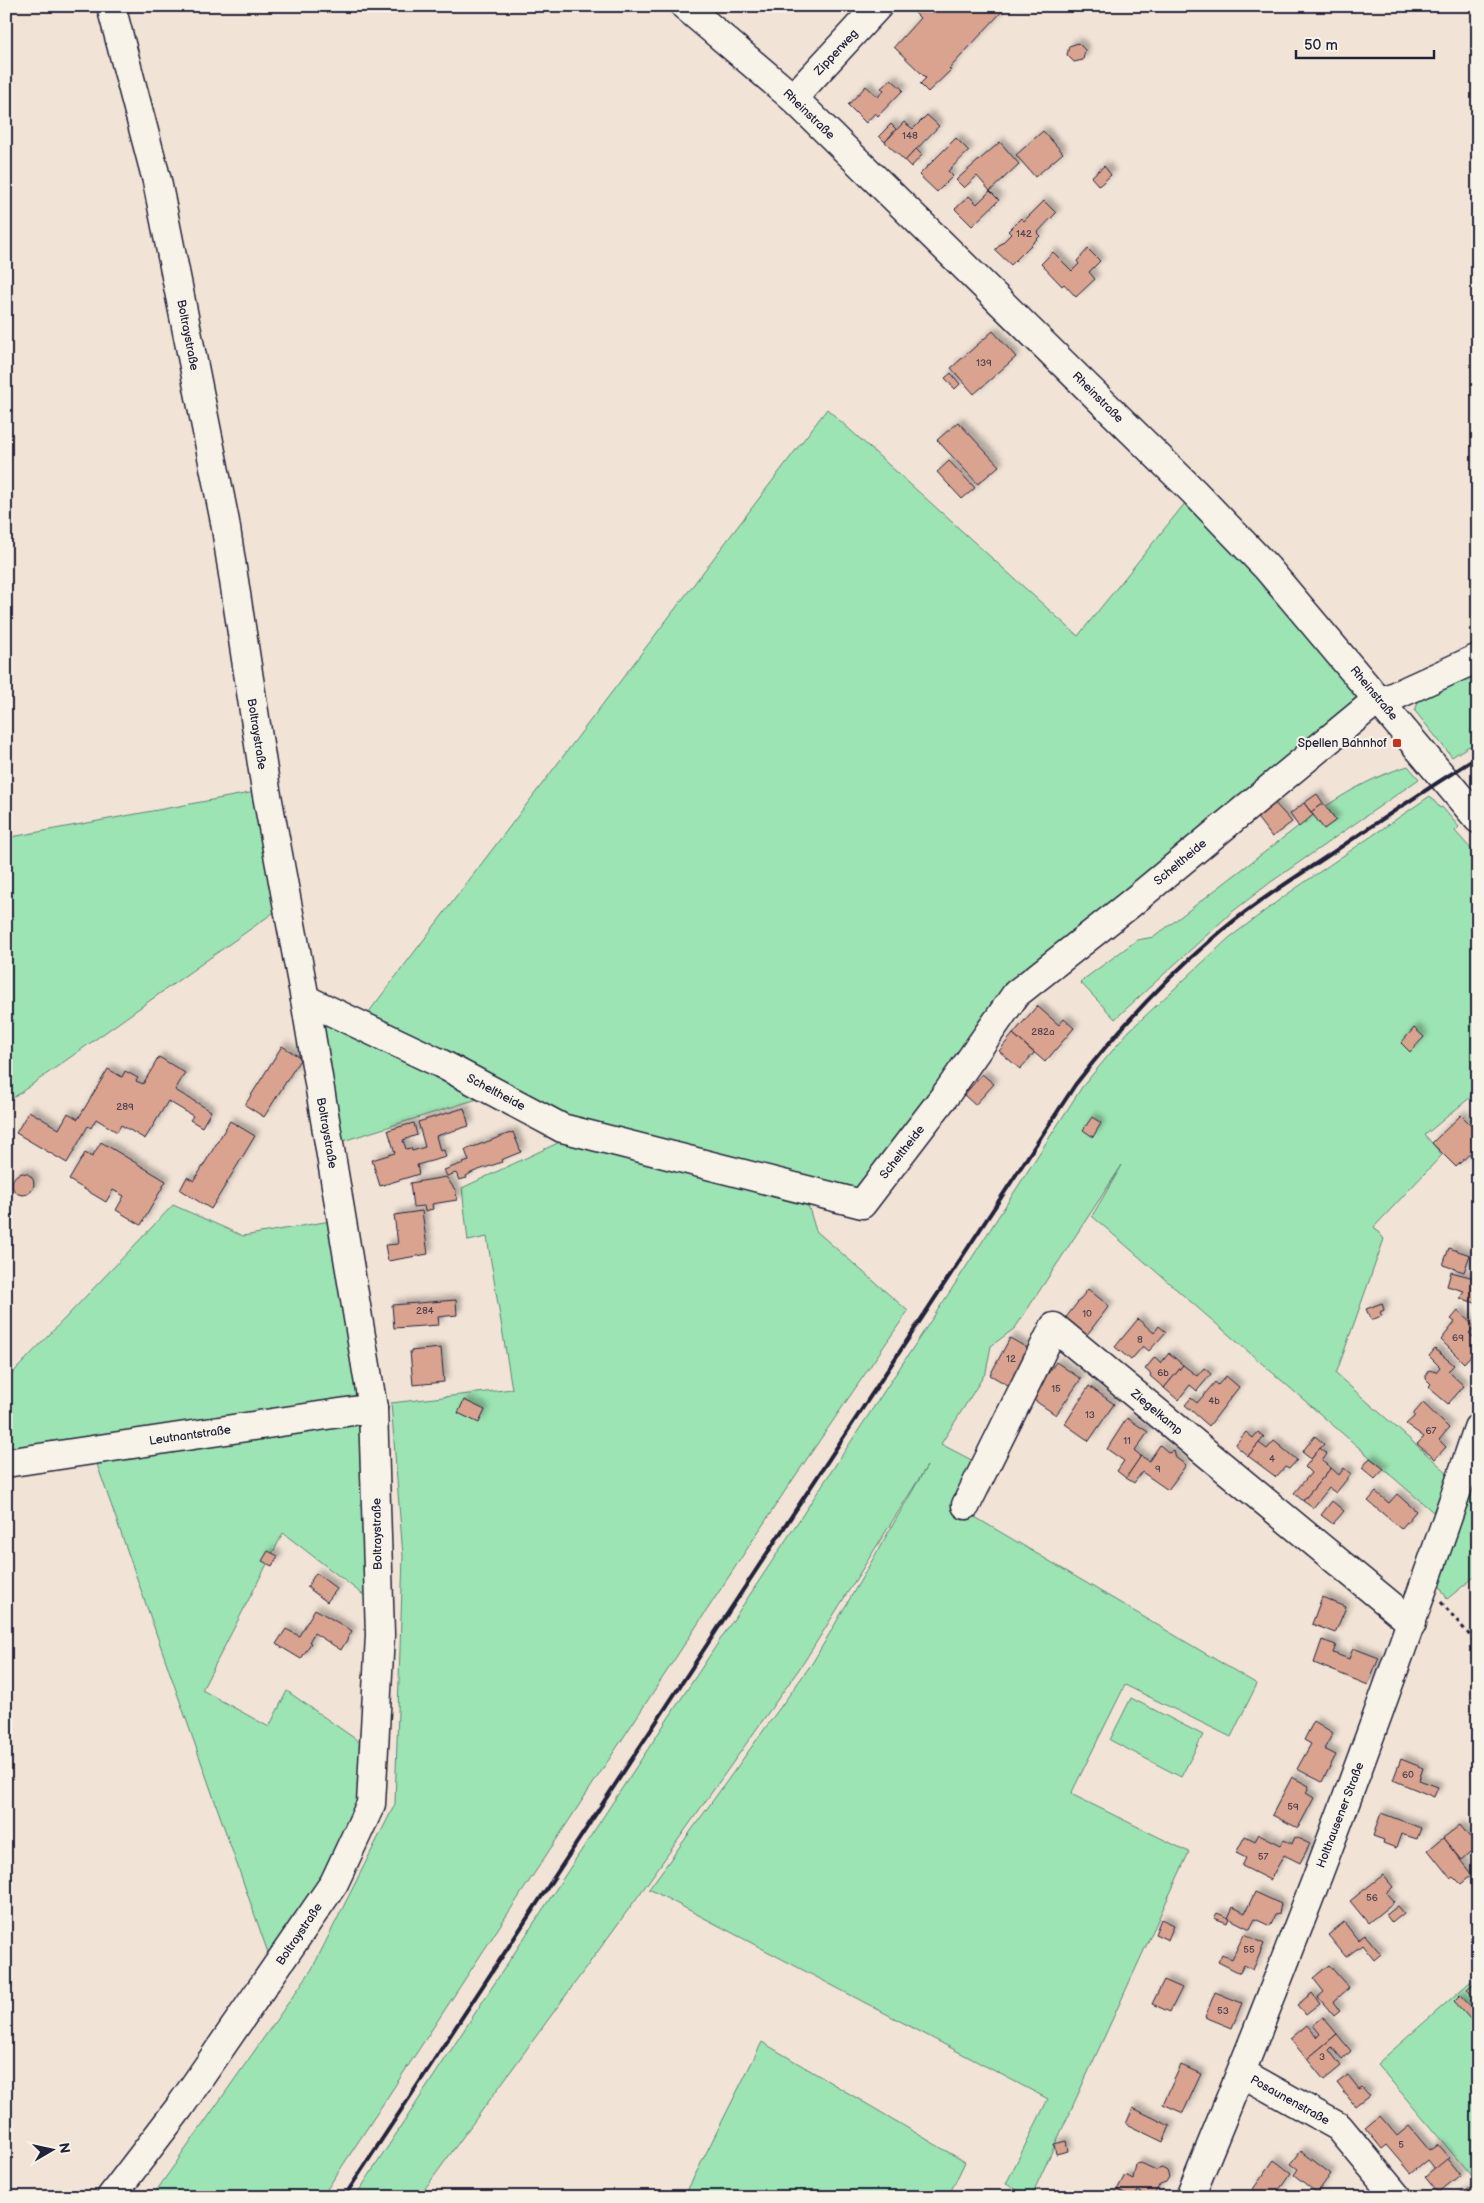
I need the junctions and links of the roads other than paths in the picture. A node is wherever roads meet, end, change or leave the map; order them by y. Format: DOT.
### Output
graph roads {
  1 [pos="111,6"];
  2 [pos="686,6"];
  3 [pos="878,6"];
  4 [pos="793,98"];
  5 [pos="1478,658"];
  6 [pos="1381,701"];
  7 [pos="1478,819"];
  8 [pos="305,999"];
  9 [pos="374,1408"];
  10 [pos="1478,1428"];
  11 [pos="6,1462"];
  12 [pos="966,1505"];
  13 [pos="1412,1623"];
  14 [pos="1242,2073"];
  15 [pos="111,2197"];
  16 [pos="1190,2197"];
  17 [pos="1397,2197"];
  1 -- 8 [label="street, Boltraystraße"];
  2 -- 4 [label="street, Rheinstraße"];
  3 -- 4 [label="street, Zipperweg"];
  4 -- 6 [label="street, Rheinstraße"];
  5 -- 6 [label="street"];
  6 -- 7 [label="street, Rheinstraße"];
  6 -- 8 [label="street, Scheltheide"];
  8 -- 9 [label="street, Boltraystraße"];
  9 -- 11 [label="street, Leutnantstraße"];
  9 -- 15 [label="street, Boltraystraße"];
  10 -- 13 [label="street, Holthausener Straße"];
  12 -- 13 [label="street, Ziegelkamp"];
  13 -- 14 [label="street, Holthausener Straße"];
  14 -- 16 [label="street, Holthausener Straße"];
  14 -- 17 [label="street, Posaunenstraße"];
}
